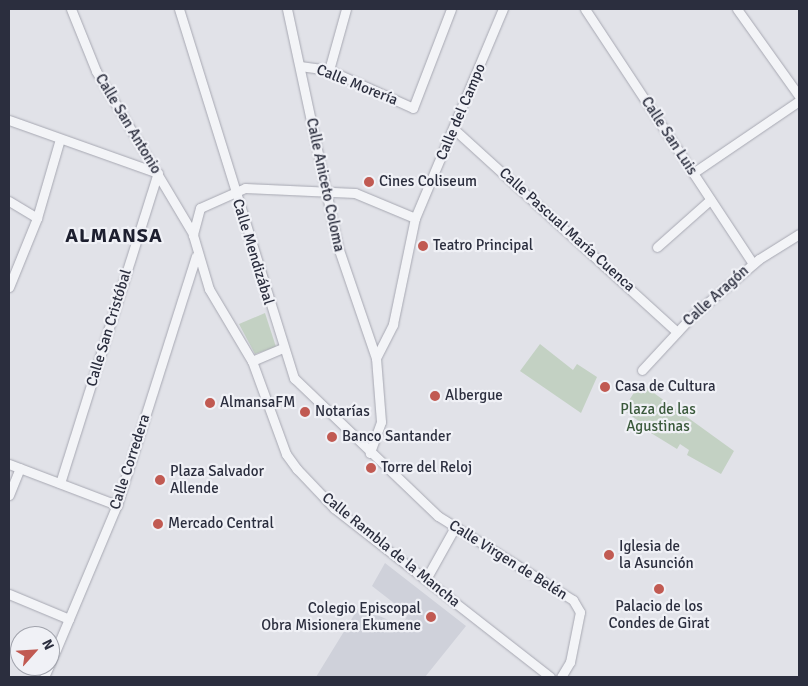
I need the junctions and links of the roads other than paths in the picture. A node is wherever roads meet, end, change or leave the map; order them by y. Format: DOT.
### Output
graph roads {
  1 [pos="71,9"];
  2 [pos="179,9"];
  3 [pos="287,9"];
  4 [pos="346,9"];
  5 [pos="451,9"];
  6 [pos="503,9"];
  7 [pos="584,9"];
  8 [pos="737,9"];
  9 [pos="300,66"];
  10 [pos="330,70"];
  11 [pos="799,96"];
  12 [pos="799,101"];
  13 [pos="9,120"];
  14 [pos="455,130"];
  15 [pos="60,139"];
  16 [pos="158,173"];
  17 [pos="692,173"];
  18 [pos="234,190"];
  19 [pos="327,190"];
  20 [pos="710,200"];
  21 [pos="9,201"];
  22 [pos="37,218"];
  23 [pos="415,218"];
  24 [pos="193,234"];
  25 [pos="799,234"];
  26 [pos="657,247"];
  27 [pos="196,256"];
  28 [pos="753,264"];
  29 [pos="9,288"];
  30 [pos="677,332"];
  31 [pos="282,348"];
  32 [pos="376,358"];
  33 [pos="252,361"];
  34 [pos="642,370"];
  35 [pos="370,453"];
  36 [pos="9,464"];
  37 [pos="381,464"];
  38 [pos="20,468"];
  39 [pos="60,483"];
  40 [pos="9,495"];
  41 [pos="116,505"];
  42 [pos="454,529"];
  43 [pos="426,578"];
  44 [pos="9,594"];
  45 [pos="69,619"];
  46 [pos="60,641"];
  47 [pos="550,677"];
  48 [pos="561,677"];
  1 -- 16 [label="street, Calle San Antonio"];
  2 -- 18 [label="street, Calle Mendizábal"];
  3 -- 9 [label="street, Calle Aniceto Coloma"];
  4 -- 10 [label="street"];
  5 -- 10 [label="street, Calle Morería"];
  6 -- 14 [label="street, Calle del Campo"];
  7 -- 17 [label="street, Calle San Luis"];
  8 -- 11 [label="street"];
  9 -- 10 [label="street, Calle Morería"];
  9 -- 19 [label="street, Calle Aniceto Coloma"];
  12 -- 17 [label="street"];
  13 -- 15 [label="street"];
  14 -- 23 [label="street, Calle del Campo"];
  14 -- 30 [label="street, Calle Pascual María Cuenca"];
  15 -- 16 [label="street"];
  15 -- 22 [label="street"];
  16 -- 24 [label="street, Calle San Antonio"];
  16 -- 39 [label="street, Calle San Cristóbal"];
  17 -- 20 [label="street, Calle San Luis"];
  18 -- 19 [label="street"];
  18 -- 24 [label="street"];
  18 -- 31 [label="street, Calle Mendizábal"];
  19 -- 23 [label="street"];
  19 -- 32 [label="street, Calle Aniceto Coloma"];
  20 -- 26 [label="street"];
  20 -- 28 [label="street, Calle San Luis"];
  21 -- 22 [label="street"];
  22 -- 29 [label="street"];
  23 -- 32 [label="street, Calle del Campo"];
  24 -- 27 [label="street, Calle Rambla de la Mancha"];
  25 -- 28 [label="street, Calle Aragón"];
  27 -- 33 [label="street, Calle Rambla de la Mancha"];
  27 -- 41 [label="street, Calle Corredera"];
  28 -- 30 [label="street, Calle Aragón"];
  30 -- 34 [label="street, Calle Aragón"];
  31 -- 33 [label="street"];
  31 -- 35 [label="street, Calle Mendizábal"];
  32 -- 35 [label="street"];
  33 -- 43 [label="street, Calle Rambla de la Mancha"];
  35 -- 37 [label="street, Calle Mendizábal"];
  36 -- 38 [label="street"];
  37 -- 42 [label="street, Calle Virgen de Belén"];
  38 -- 39 [label="street"];
  38 -- 40 [label="street"];
  39 -- 41 [label="street"];
  41 -- 45 [label="street, Calle Corredera"];
  42 -- 43 [label="street"];
  42 -- 48 [label="street, Calle Virgen de Belén"];
  43 -- 47 [label="street, Calle Rambla de la Mancha"];
  44 -- 45 [label="street"];
  45 -- 46 [label="street, Calle Corredera"];
}
